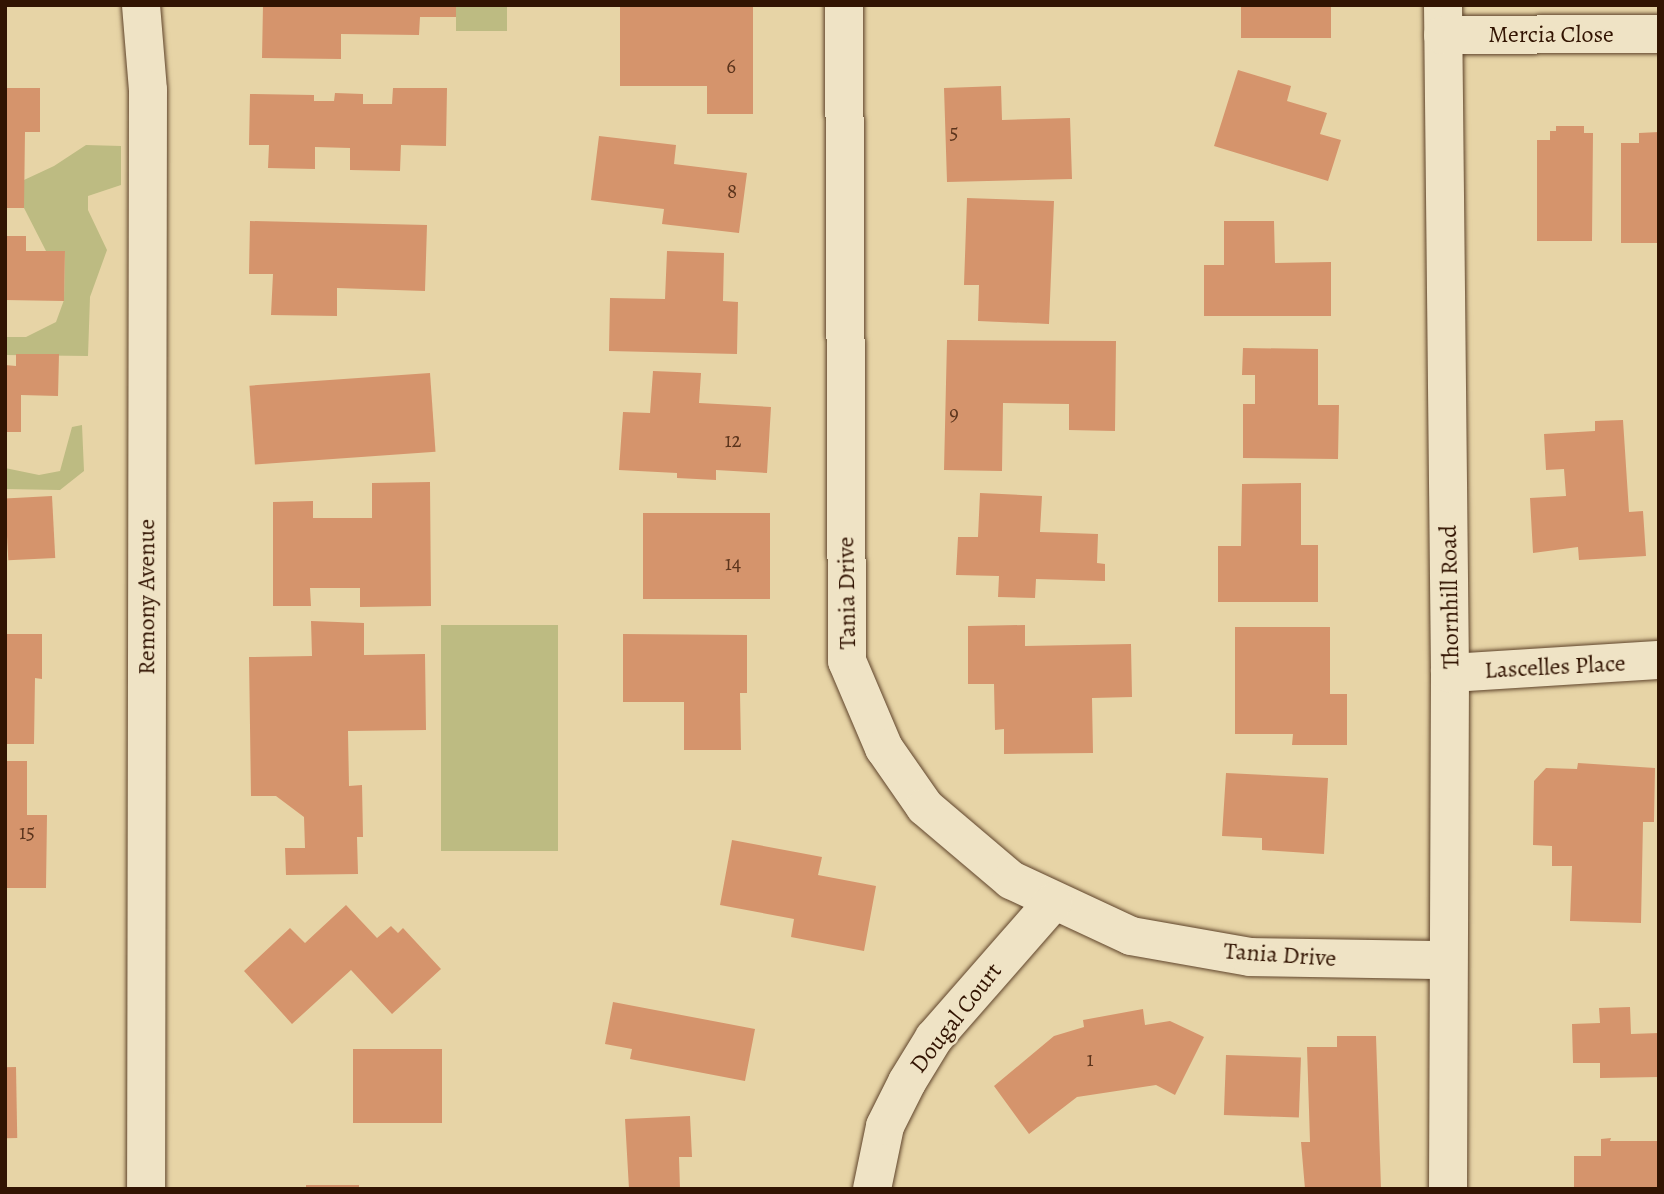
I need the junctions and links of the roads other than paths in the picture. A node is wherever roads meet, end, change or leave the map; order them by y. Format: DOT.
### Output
graph roads {
  1 [pos="141,5"];
  2 [pos="844,5"];
  3 [pos="1443,20"];
  4 [pos="1659,34"];
  5 [pos="1659,660"];
  6 [pos="1450,673"];
  7 [pos="1053,902"];
  8 [pos="1448,960"];
  9 [pos="146,1189"];
  10 [pos="872,1189"];
  11 [pos="1448,1189"];
  1 -- 9 [label="street, Remony Avenue"];
  2 -- 7 [label="street, Tania Drive"];
  3 -- 4 [label="street, Mercia Close"];
  3 -- 6 [label="street, Thornhill Road"];
  5 -- 6 [label="street, Lascelles Place"];
  6 -- 8 [label="street, Thornhill Road"];
  7 -- 8 [label="street, Tania Drive"];
  7 -- 10 [label="street, Dougal Court"];
  8 -- 11 [label="street, Thornhill Road"];
}
